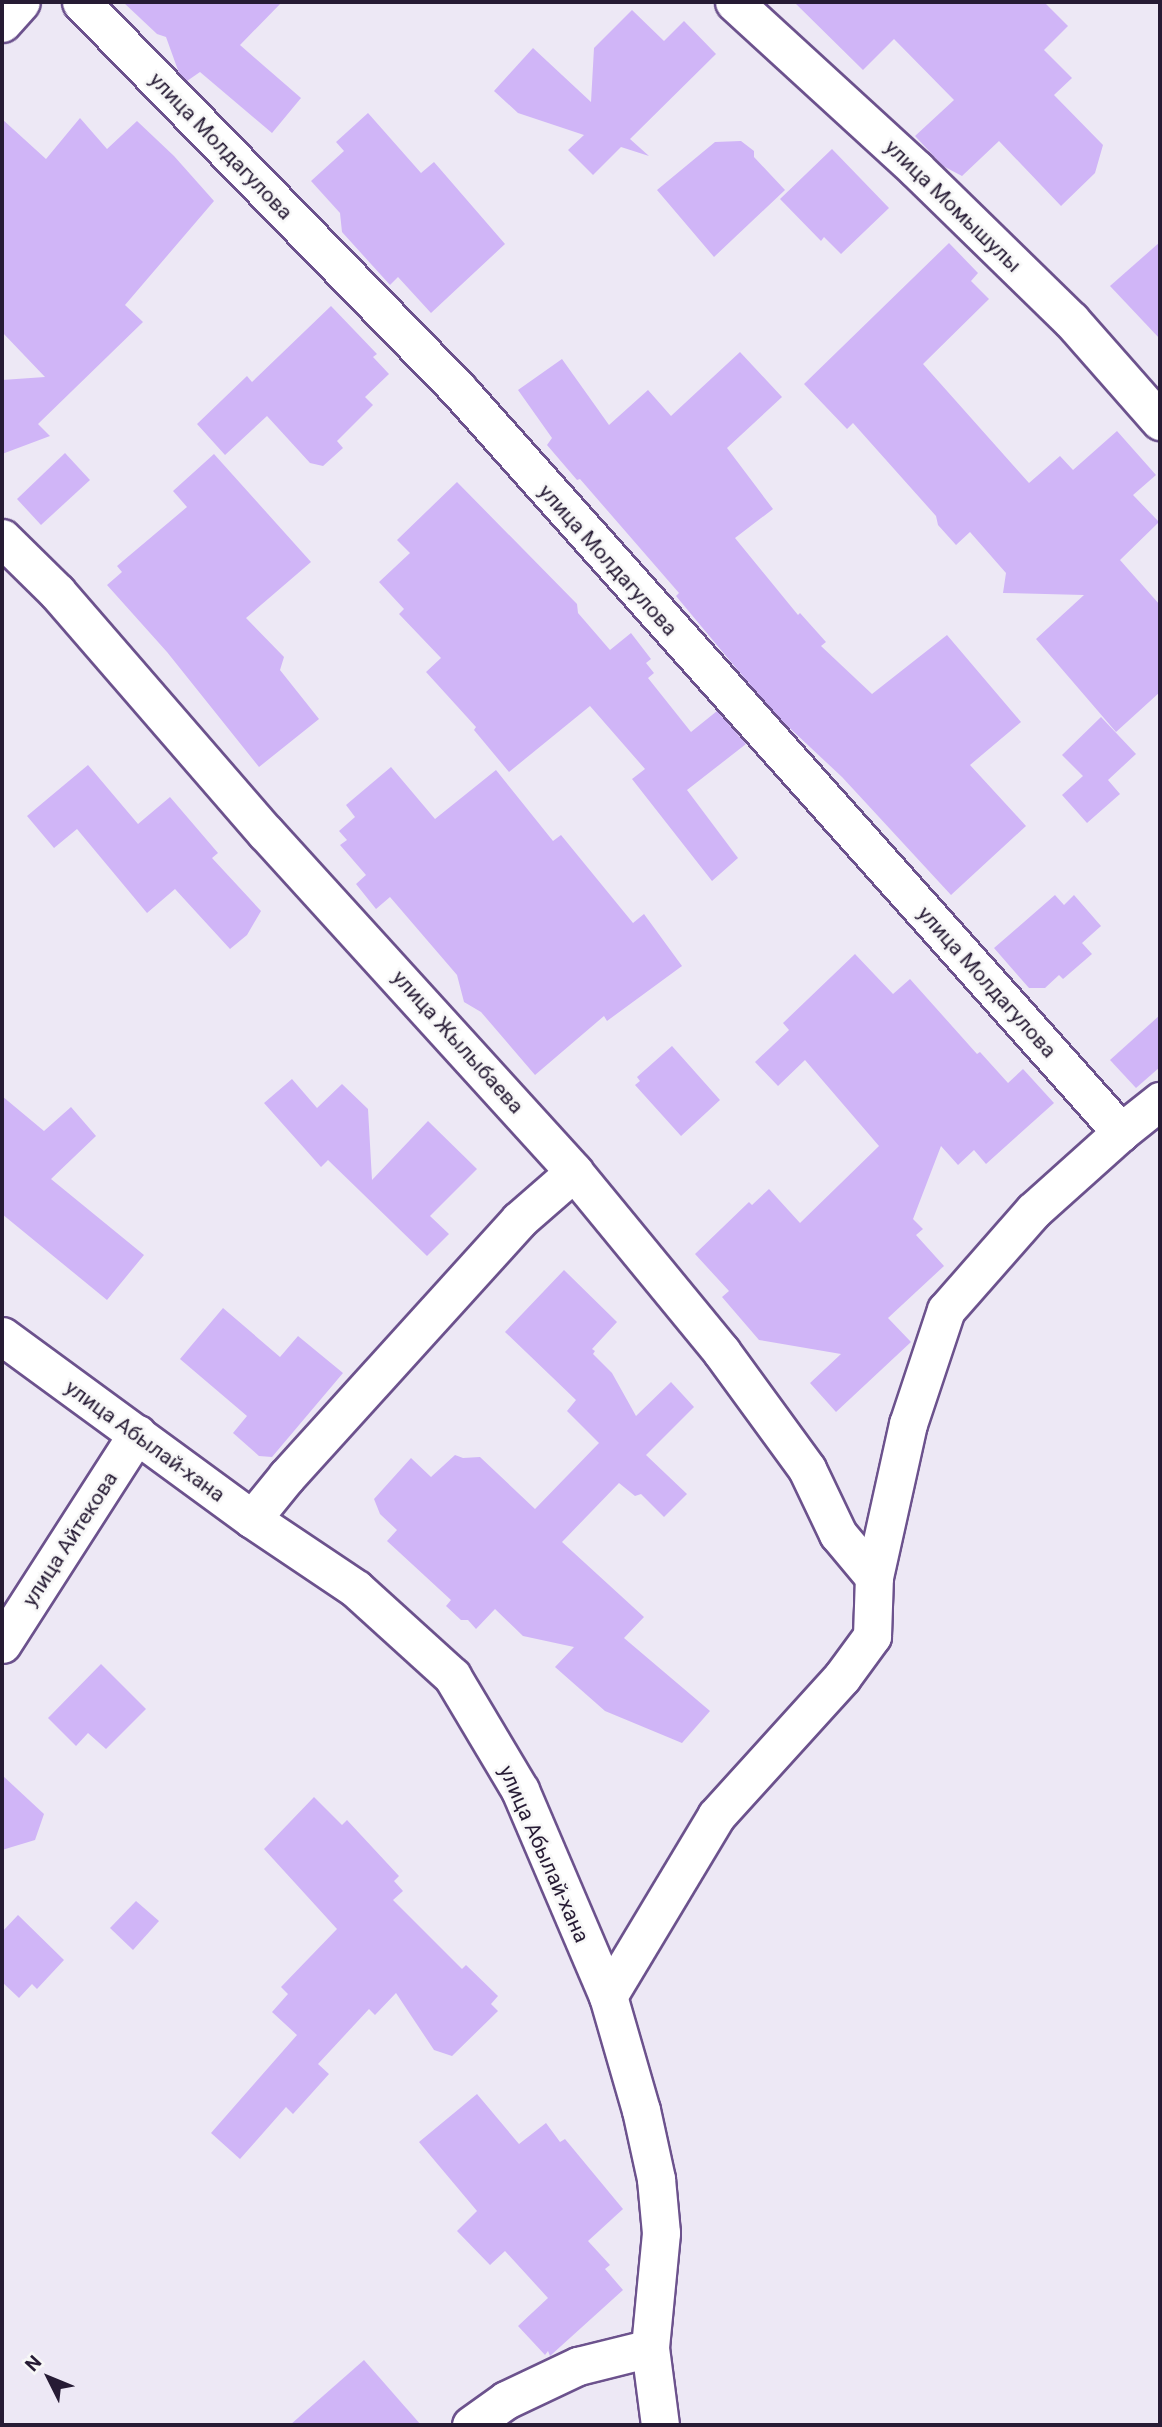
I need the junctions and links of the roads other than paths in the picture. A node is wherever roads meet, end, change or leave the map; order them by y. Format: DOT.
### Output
graph roads {
  1 [pos="21,2"];
  2 [pos="81,2"];
  3 [pos="734,2"];
  4 [pos="2,23"];
  5 [pos="1160,421"];
  6 [pos="2,538"];
  7 [pos="1160,1101"];
  8 [pos="1121,1132"];
  9 [pos="574,1172"];
  10 [pos="2,1336"];
  11 [pos="137,1434"];
  12 [pos="252,1519"];
  13 [pos="874,1577"];
  14 [pos="2,1644"];
  15 [pos="608,1996"];
  16 [pos="650,2347"];
  17 [pos="471,2425"];
  18 [pos="660,2425"];
  1 -- 4 [label="street"];
  2 -- 8 [label="street, улица Молдагулова"];
  3 -- 5 [label="street, улица Момышулы"];
  6 -- 9 [label="street, улица Жылыбаева"];
  7 -- 8 [label="street"];
  8 -- 13 [label="street"];
  9 -- 12 [label="street"];
  9 -- 13 [label="street, улица Жылыбаева"];
  10 -- 11 [label="street, улица Абылай-хана"];
  11 -- 12 [label="street, улица Абылай-хана"];
  11 -- 14 [label="street, улица Айтекова"];
  12 -- 15 [label="street, улица Абылай-хана"];
  13 -- 15 [label="street"];
  15 -- 16 [label="street, улица Абылай-хана"];
  16 -- 17 [label="street"];
  16 -- 18 [label="street, улица Абылай-хана"];
}
